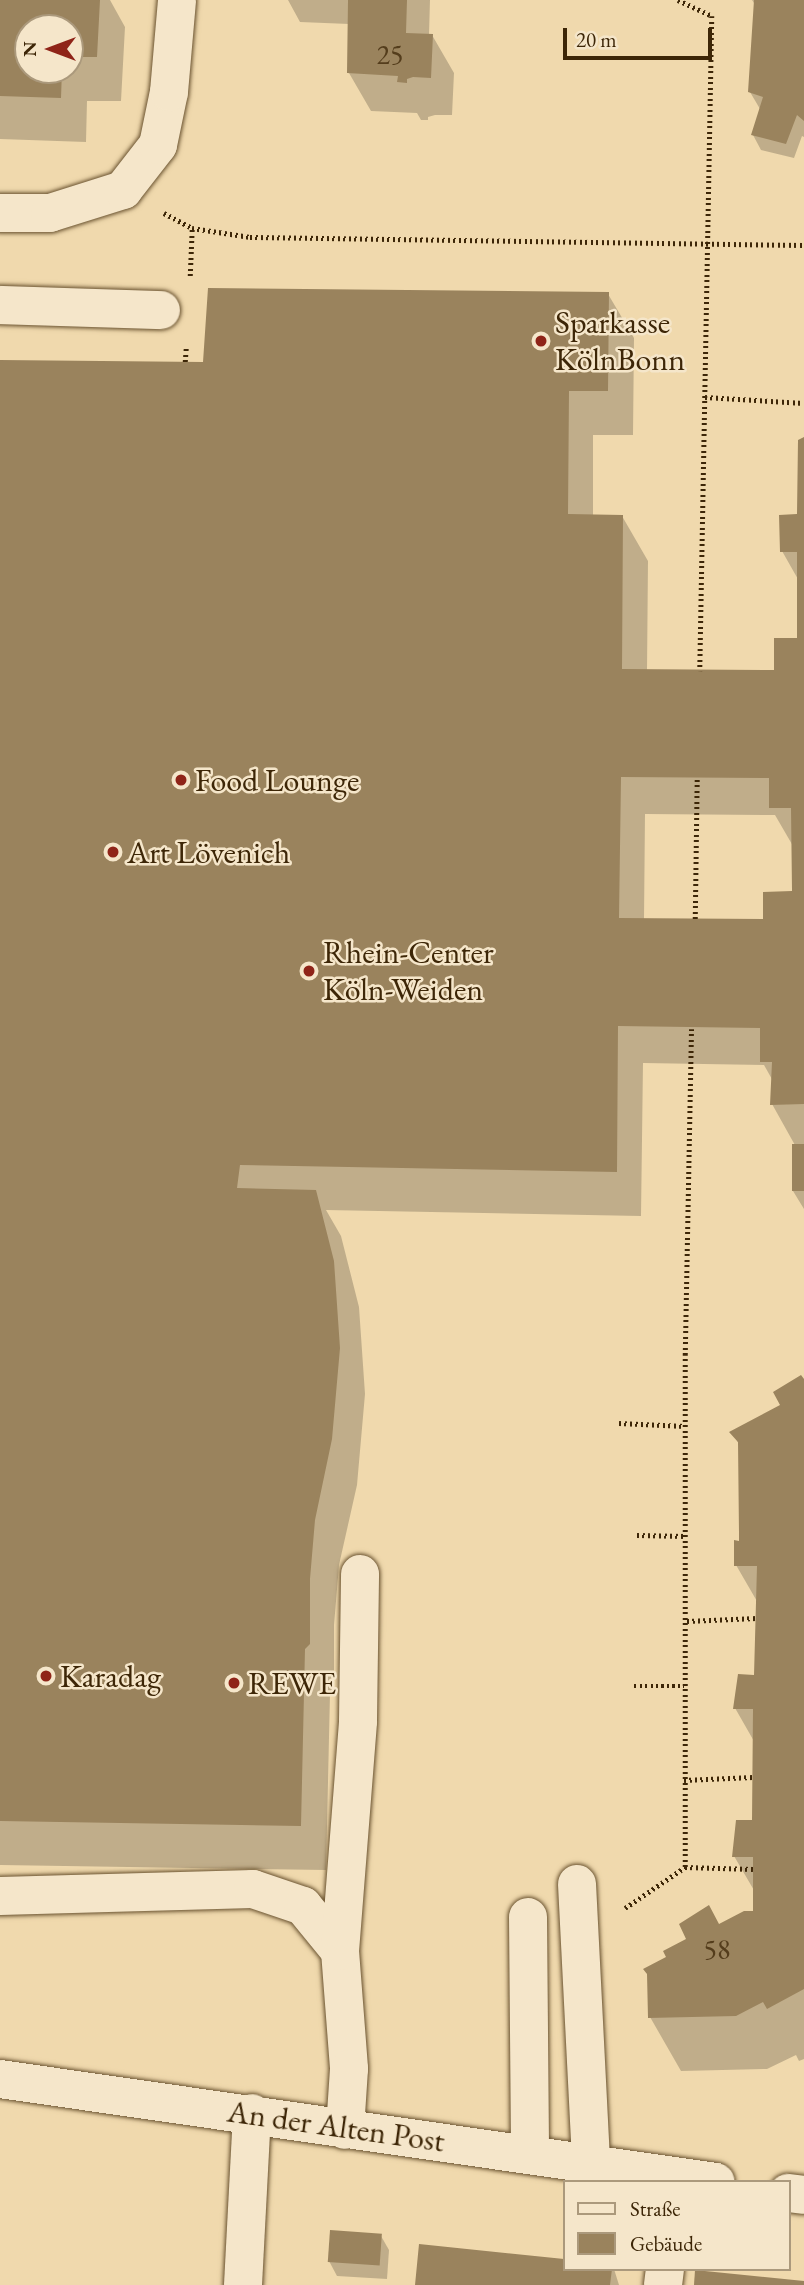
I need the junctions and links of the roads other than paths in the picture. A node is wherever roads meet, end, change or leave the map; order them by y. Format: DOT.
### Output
graph roads {
  1 [pos="177,0"];
  2 [pos="0,213"];
  3 [pos="0,305"];
  4 [pos="160,310"];
  5 [pos="359,1574"];
  6 [pos="577,1884"];
  7 [pos="0,1896"];
  8 [pos="528,1917"];
  9 [pos="340,1951"];
  10 [pos="0,2079"];
  11 [pos="252,2113"];
  12 [pos="345,2130"];
  13 [pos="530,2154"];
  14 [pos="591,2163"];
  15 [pos="672,2178"];
  16 [pos="694,2180"];
  17 [pos="243,2285"];
  1 -- 2 [label="street"];
  3 -- 4 [label="street"];
  5 -- 9 [label="street"];
  6 -- 14 [label="street"];
  7 -- 9 [label="street"];
  8 -- 13 [label="street"];
  9 -- 12 [label="street"];
  10 -- 11 [label="street, An der Alten Post"];
  11 -- 12 [label="street, An der Alten Post"];
  11 -- 17 [label="street"];
  12 -- 13 [label="street, An der Alten Post"];
  13 -- 14 [label="street, An der Alten Post"];
  14 -- 15 [label="street, An der Alten Post"];
  15 -- 16 [label="street, An der Alten Post"];
}
